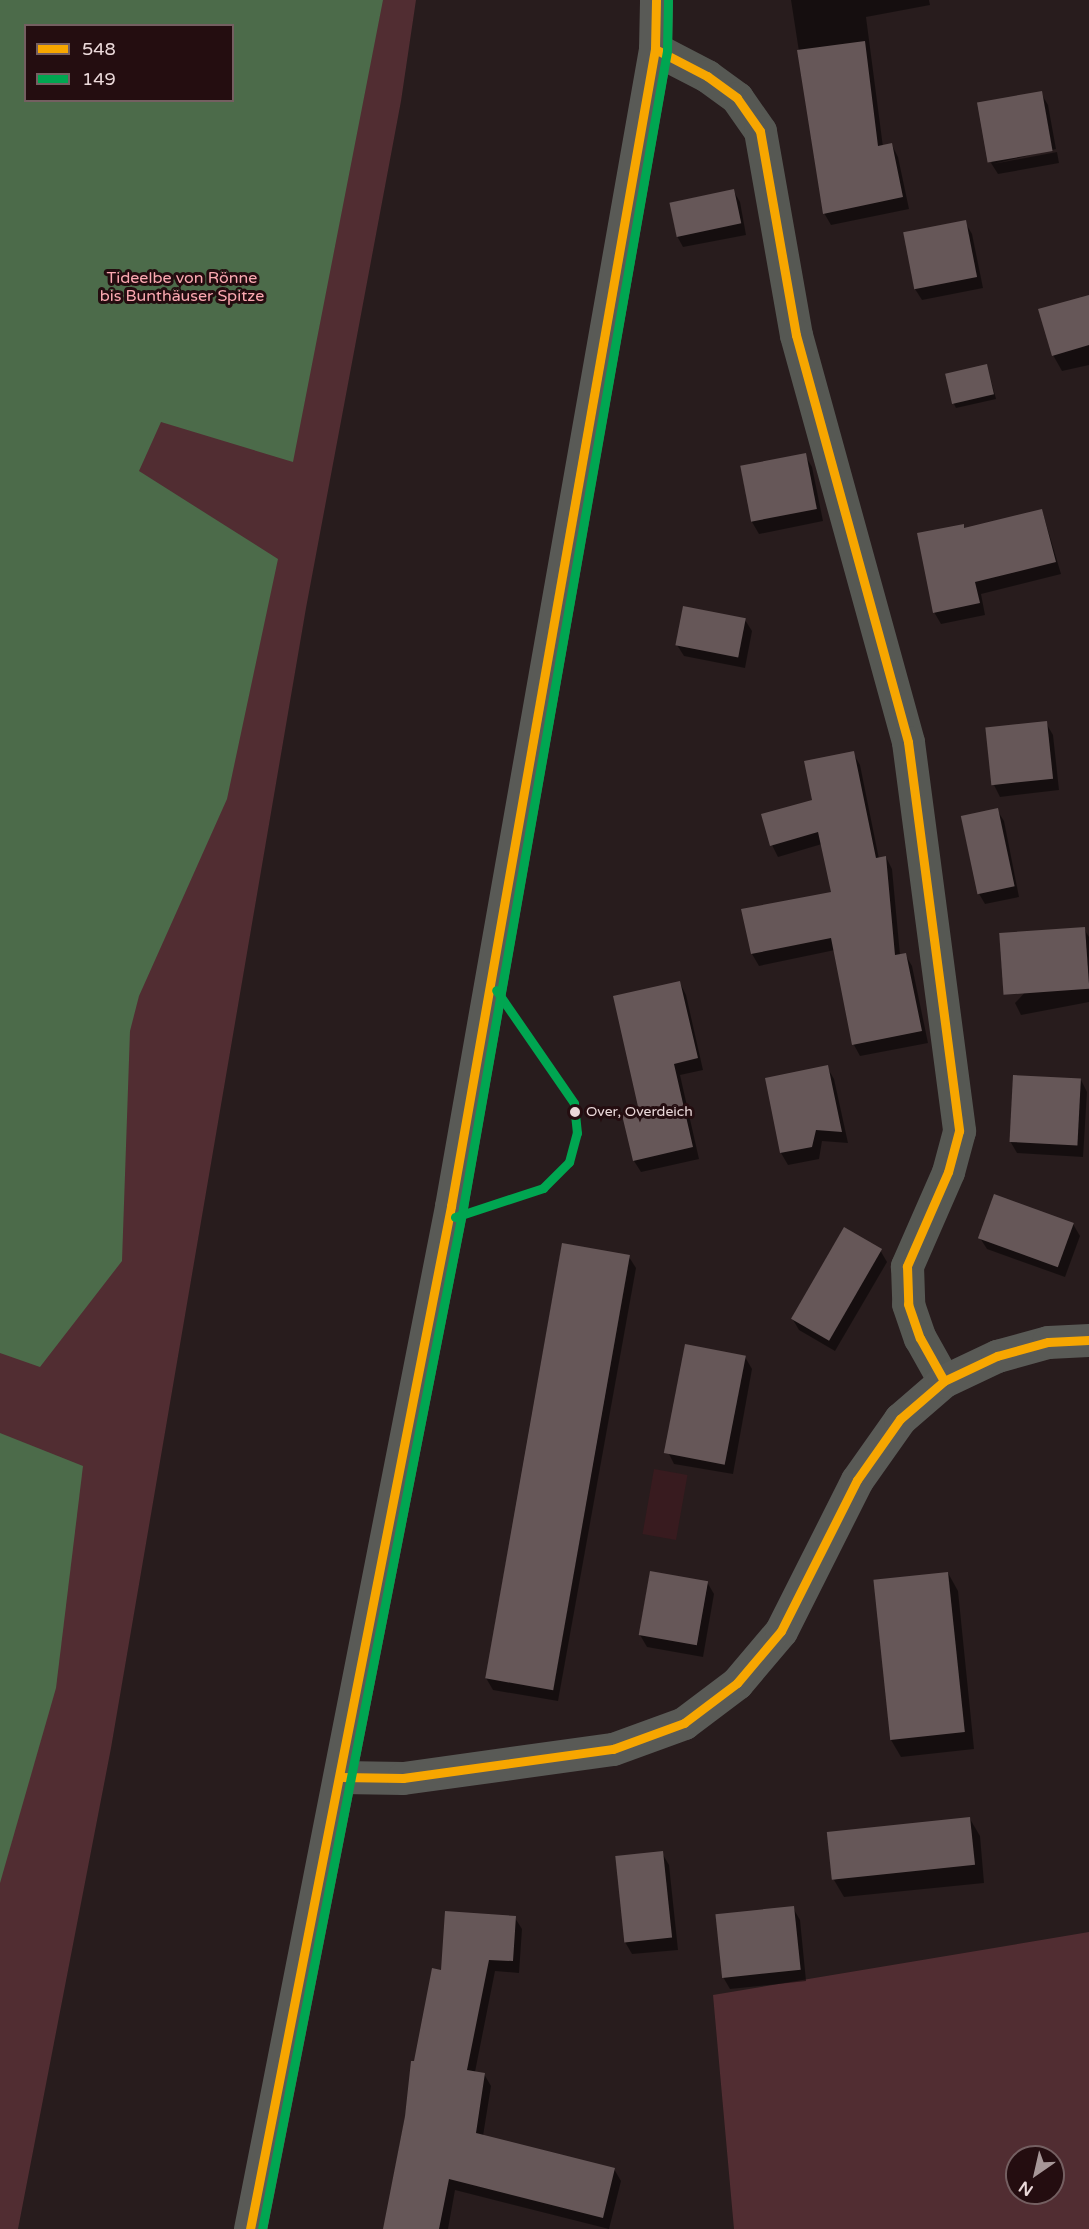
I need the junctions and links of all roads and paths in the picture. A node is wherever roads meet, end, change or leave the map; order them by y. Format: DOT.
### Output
graph roads {
  1 [pos="656,0"];
  2 [pos="655,49"];
  3 [pos="1089,1340"];
  4 [pos="944,1382"];
  5 [pos="342,1777"];
  6 [pos="250,2229"];
  1 -- 2 [label="street"];
  2 -- 4 [label="street"];
  2 -- 5 [label="street"];
  3 -- 4 [label="street"];
  4 -- 5 [label="street"];
  5 -- 6 [label="street"];
}
